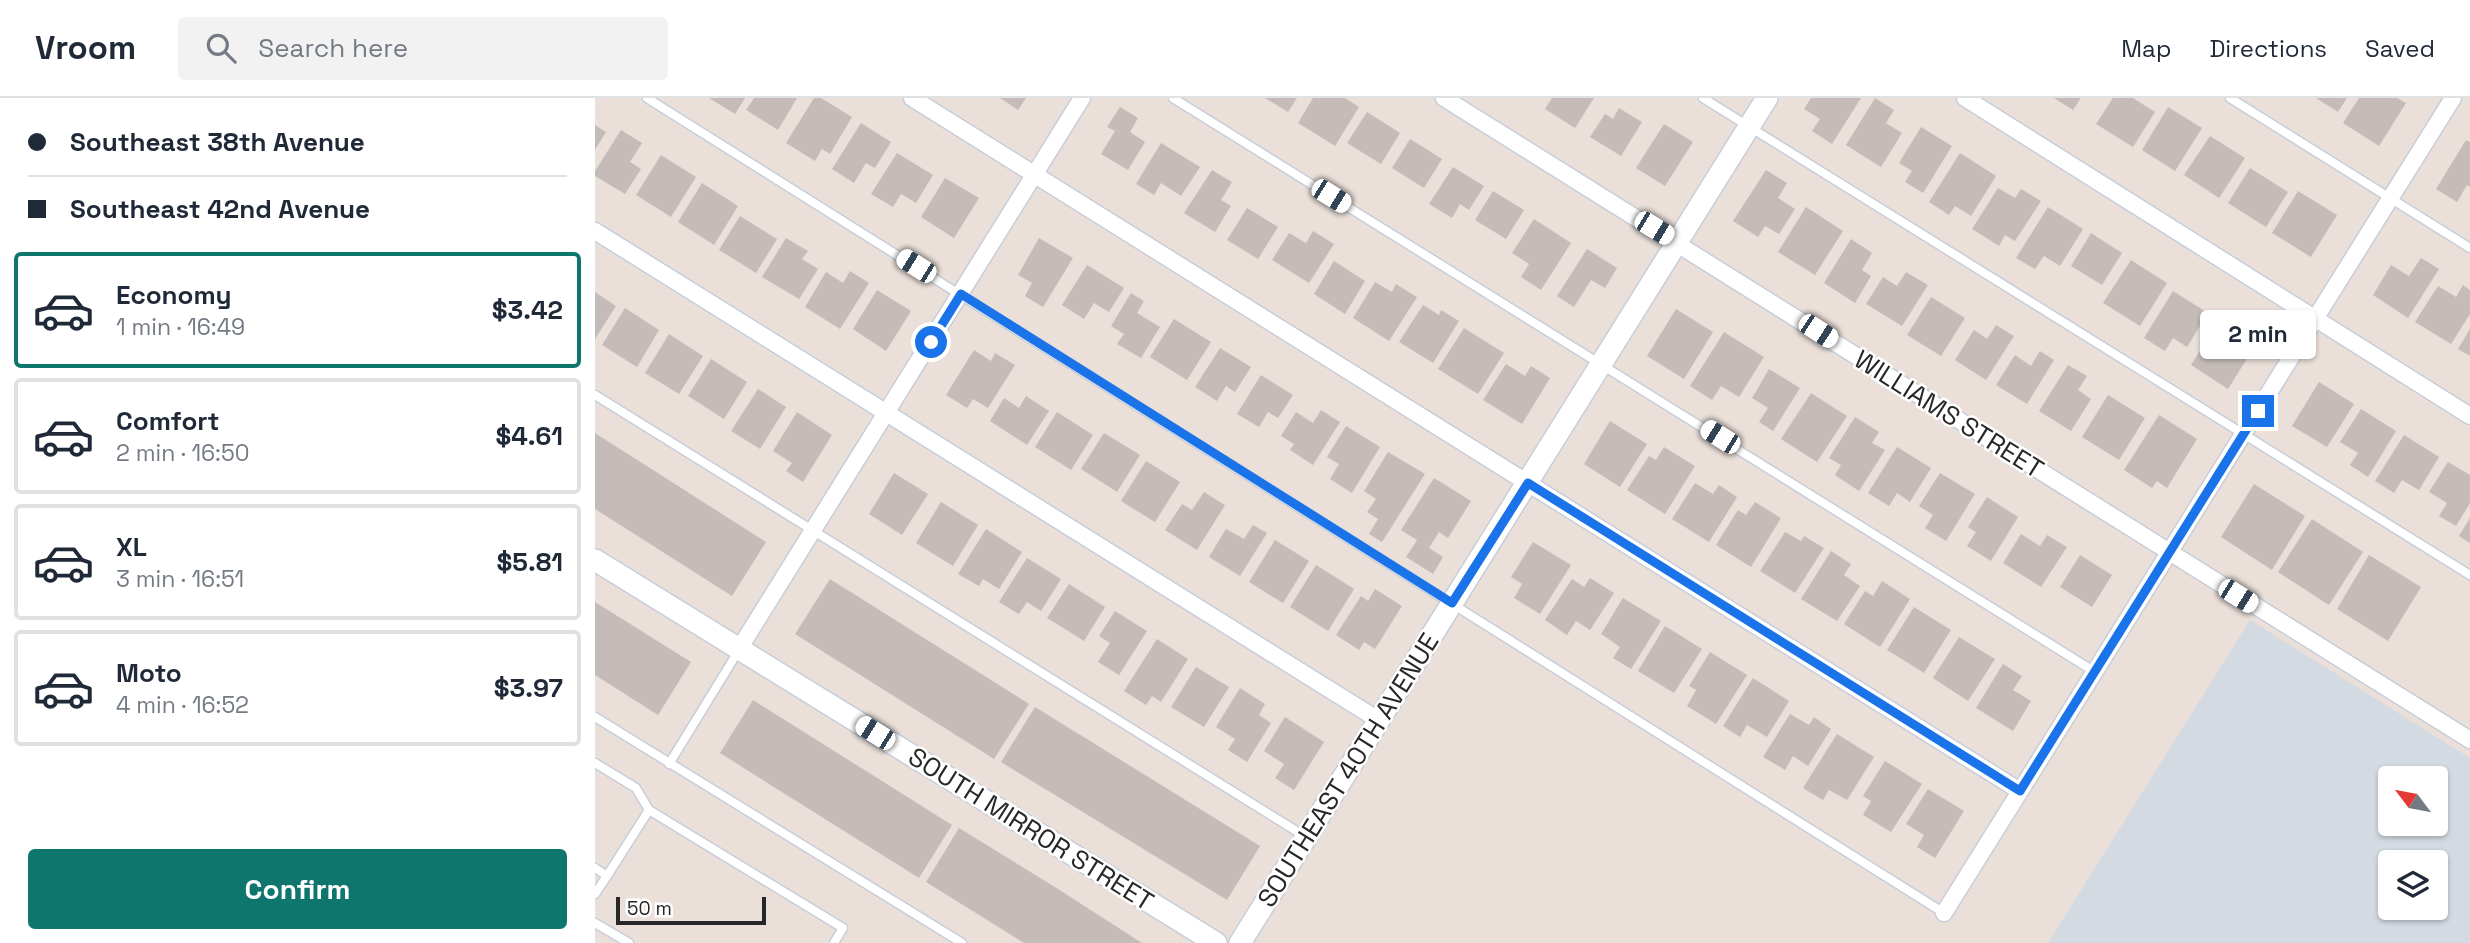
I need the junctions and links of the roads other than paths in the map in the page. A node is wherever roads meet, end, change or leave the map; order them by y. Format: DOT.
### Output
graph roads {
  1 [pos="647,98"];
  2 [pos="912,98"];
  3 [pos="1082,98"];
  4 [pos="1173,98"];
  5 [pos="1444,98"];
  6 [pos="1703,98"];
  7 [pos="1767,98"];
  8 [pos="1965,98"];
  9 [pos="2230,98"];
  10 [pos="2453,98"];
  11 [pos="1749,127"];
  12 [pos="1036,175"];
  13 [pos="2391,198"];
  14 [pos="595,230"];
  15 [pos="1677,242"];
  16 [pos="2470,248"];
  17 [pos="961,294"];
  18 [pos="2315,320"];
  19 [pos="1603,363"];
  20 [pos="595,395"];
  21 [pos="887,413"];
  22 [pos="2470,416"];
  23 [pos="2244,433"];
  24 [pos="1528,483"];
  25 [pos="815,530"];
  26 [pos="2169,553"];
  27 [pos="595,560"];
  28 [pos="2470,575"];
  29 [pos="1452,603"];
  30 [pos="739,649"];
  31 [pos="2095,672"];
  32 [pos="595,717"];
  33 [pos="1380,721"];
  34 [pos="2470,740"];
  35 [pos="595,763"];
  36 [pos="669,764"];
  37 [pos="2020,791"];
  38 [pos="649,810"];
  39 [pos="1306,837"];
  40 [pos="595,868"];
  41 [pos="607,876"];
  42 [pos="595,894"];
  43 [pos="1944,914"];
  44 [pos="595,923"];
  45 [pos="629,943"];
  46 [pos="835,943"];
  47 [pos="962,943"];
  48 [pos="1216,943"];
  49 [pos="1240,943"];
  1 -- 17 [label="lane"];
  2 -- 12 [label="street"];
  3 -- 12 [label="street"];
  4 -- 19 [label="lane"];
  5 -- 15 [label="street, WILLIAMS STREET"];
  6 -- 11 [label="lane"];
  7 -- 11 [label="street, SOUTHEAST 40TH AVENUE"];
  8 -- 18 [label="street"];
  9 -- 13 [label="lane"];
  10 -- 13 [label="street"];
  11 -- 15 [label="street, SOUTHEAST 40TH AVENUE"];
  11 -- 23 [label="lane"];
  12 -- 17 [label="street"];
  12 -- 24 [label="street"];
  13 -- 16 [label="lane"];
  13 -- 18 [label="street"];
  14 -- 21 [label="street"];
  15 -- 19 [label="street, SOUTHEAST 40TH AVENUE"];
  15 -- 26 [label="street, WILLIAMS STREET"];
  17 -- 21 [label="street"];
  17 -- 29 [label="lane"];
  18 -- 22 [label="street"];
  18 -- 23 [label="street"];
  19 -- 24 [label="street, SOUTHEAST 40TH AVENUE"];
  19 -- 31 [label="lane"];
  20 -- 25 [label="lane"];
  21 -- 25 [label="street"];
  21 -- 33 [label="street"];
  23 -- 26 [label="street"];
  23 -- 28 [label="lane"];
  24 -- 29 [label="street, SOUTHEAST 40TH AVENUE"];
  24 -- 37 [label="street"];
  25 -- 30 [label="street"];
  25 -- 39 [label="lane"];
  26 -- 31 [label="street"];
  26 -- 34 [label="street, WILLIAMS STREET"];
  27 -- 30 [label="street, SOUTH MIRROR STREET"];
  29 -- 33 [label="street, SOUTHEAST 40TH AVENUE"];
  29 -- 43 [label="lane"];
  30 -- 36 [label="lane"];
  30 -- 48 [label="street, SOUTH MIRROR STREET"];
  31 -- 37 [label="street"];
  32 -- 36 [label="lane"];
  33 -- 39 [label="street, SOUTHEAST 40TH AVENUE"];
  35 -- 38 [label="lane"];
  36 -- 47 [label="lane"];
  37 -- 43 [label="street"];
  38 -- 41 [label="lane"];
  38 -- 46 [label="lane"];
  39 -- 49 [label="street, SOUTHEAST 40TH AVENUE"];
  40 -- 41 [label="lane"];
  41 -- 42 [label="lane"];
  44 -- 45 [label="lane"];
}
